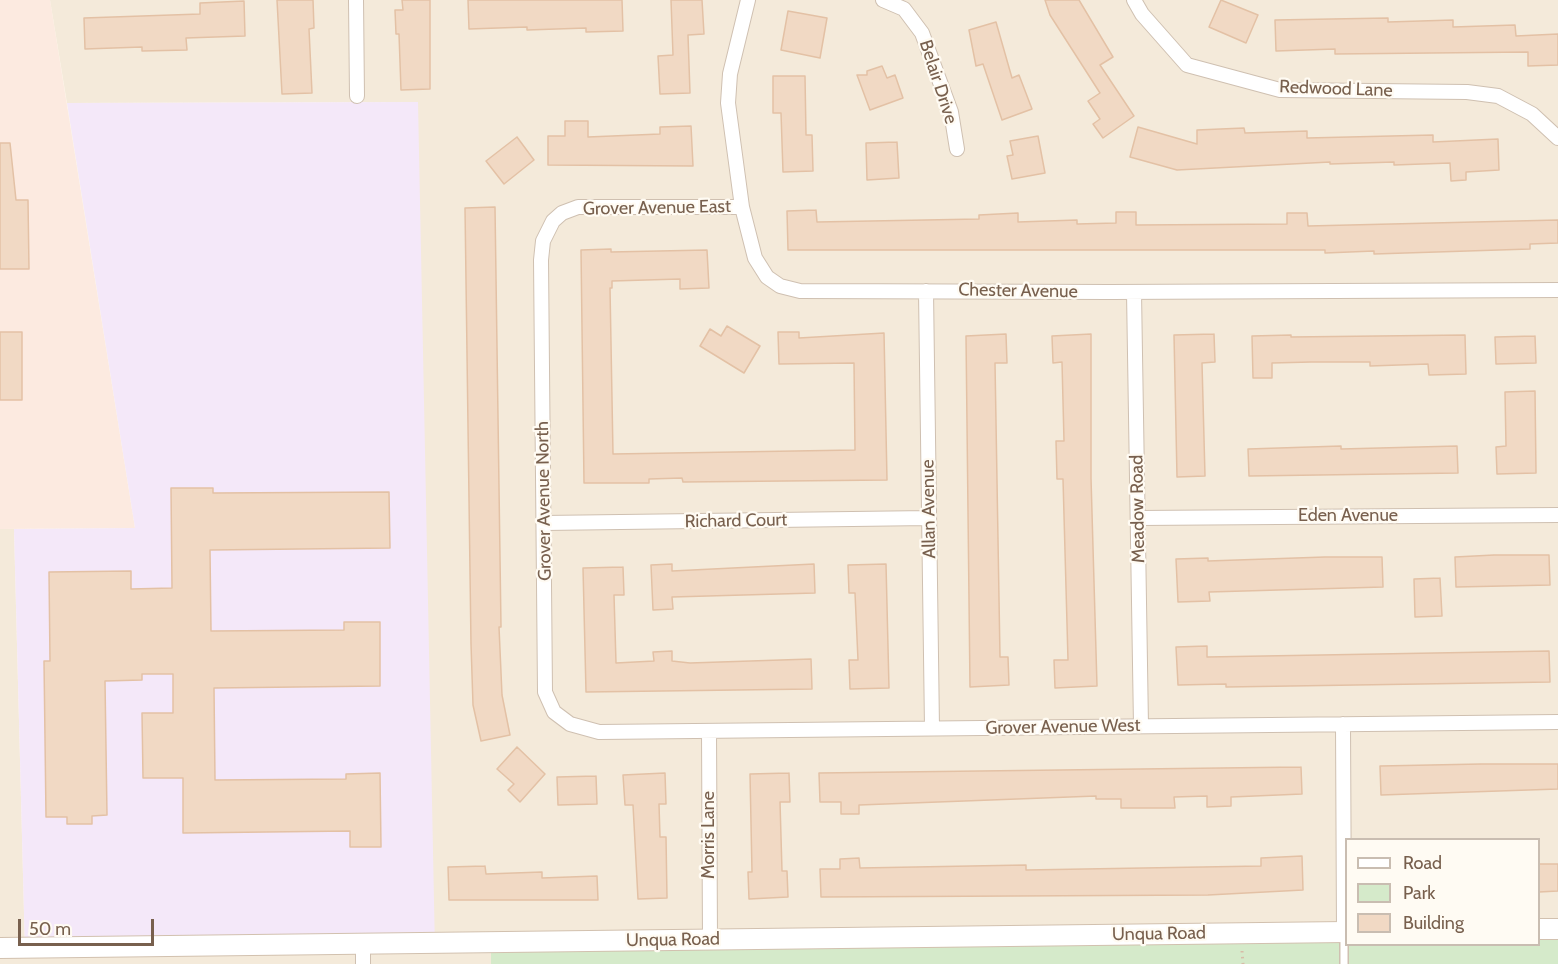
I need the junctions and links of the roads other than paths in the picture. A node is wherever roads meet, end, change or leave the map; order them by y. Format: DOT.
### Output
graph roads {
  1 [pos="356,0"];
  2 [pos="748,0"];
  3 [pos="883,0"];
  4 [pos="1134,0"];
  5 [pos="357,96"];
  6 [pos="1558,138"];
  7 [pos="957,149"];
  8 [pos="742,207"];
  9 [pos="541,267"];
  10 [pos="1558,290"];
  11 [pos="926,291"];
  12 [pos="1134,292"];
  13 [pos="1558,515"];
  14 [pos="929,518"];
  15 [pos="1138,518"];
  16 [pos="544,524"];
  17 [pos="1558,722"];
  18 [pos="570,724"];
  19 [pos="1343,724"];
  20 [pos="1141,726"];
  21 [pos="932,728"];
  22 [pos="709,731"];
  23 [pos="1345,863"];
  24 [pos="1540,929"];
  25 [pos="1558,929"];
  26 [pos="1345,932"];
  27 [pos="710,940"];
  28 [pos="363,943"];
  29 [pos="1345,946"];
  30 [pos="0,948"];
  31 [pos="363,964"];
  32 [pos="1344,964"];
  1 -- 5 [label="street"];
  2 -- 8 [label="street, Chester Avenue"];
  3 -- 7 [label="street, Belair Drive"];
  4 -- 6 [label="street, Redwood Lane"];
  8 -- 9 [label="street, Grover Avenue East"];
  8 -- 11 [label="street, Chester Avenue"];
  9 -- 16 [label="street, Grover Avenue North"];
  10 -- 12 [label="street, Chester Avenue"];
  11 -- 12 [label="street, Chester Avenue"];
  11 -- 14 [label="street, Allan Avenue"];
  12 -- 15 [label="street, Meadow Road"];
  13 -- 15 [label="street, Eden Avenue"];
  14 -- 16 [label="street, Richard Court"];
  14 -- 21 [label="street, Allan Avenue"];
  15 -- 20 [label="street, Meadow Road"];
  16 -- 18 [label="street, Grover Avenue North"];
  17 -- 19 [label="street, Grover Avenue West"];
  18 -- 22 [label="street, Grover Avenue West"];
  19 -- 20 [label="street, Grover Avenue West"];
  19 -- 23 [label="street"];
  20 -- 21 [label="street, Grover Avenue West"];
  21 -- 22 [label="street, Grover Avenue West"];
  22 -- 27 [label="street, Morris Lane"];
  24 -- 25 [label="street"];
  26 -- 27 [label="street, Unqua Road"];
  27 -- 28 [label="street, Unqua Road"];
  28 -- 30 [label="street, Unqua Road"];
  28 -- 31 [label="street"];
  29 -- 32 [label="lane"];
}
